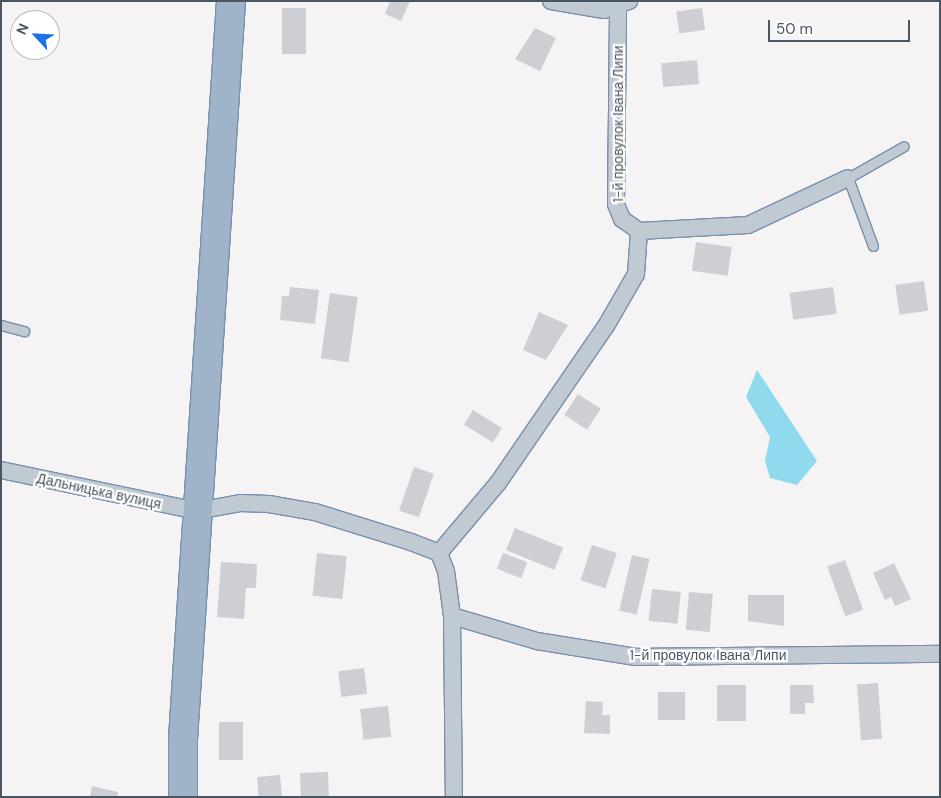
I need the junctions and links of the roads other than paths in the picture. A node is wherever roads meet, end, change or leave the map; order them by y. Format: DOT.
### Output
graph roads {
  1 [pos="551,1"];
  2 [pos="624,4"];
  3 [pos="228,5"];
  4 [pos="904,146"];
  5 [pos="848,178"];
  6 [pos="639,232"];
  7 [pos="873,246"];
  8 [pos="1,325"];
  9 [pos="24,331"];
  10 [pos="1,470"];
  11 [pos="198,511"];
  12 [pos="439,553"];
  13 [pos="452,616"];
  14 [pos="940,654"];
  15 [pos="183,797"];
  16 [pos="454,797"];
  1 -- 2 [label="street"];
  2 -- 6 [label="street, 1-й провулок Івана Липи"];
  3 -- 11 [label="highway"];
  4 -- 5 [label="lane"];
  5 -- 6 [label="street"];
  5 -- 7 [label="lane"];
  6 -- 12 [label="street"];
  8 -- 9 [label="lane"];
  10 -- 11 [label="street, Дальницька вулиця"];
  11 -- 12 [label="street"];
  11 -- 15 [label="highway"];
  12 -- 13 [label="street"];
  13 -- 14 [label="street, 1-й провулок Івана Липи"];
  13 -- 16 [label="street"];
}
